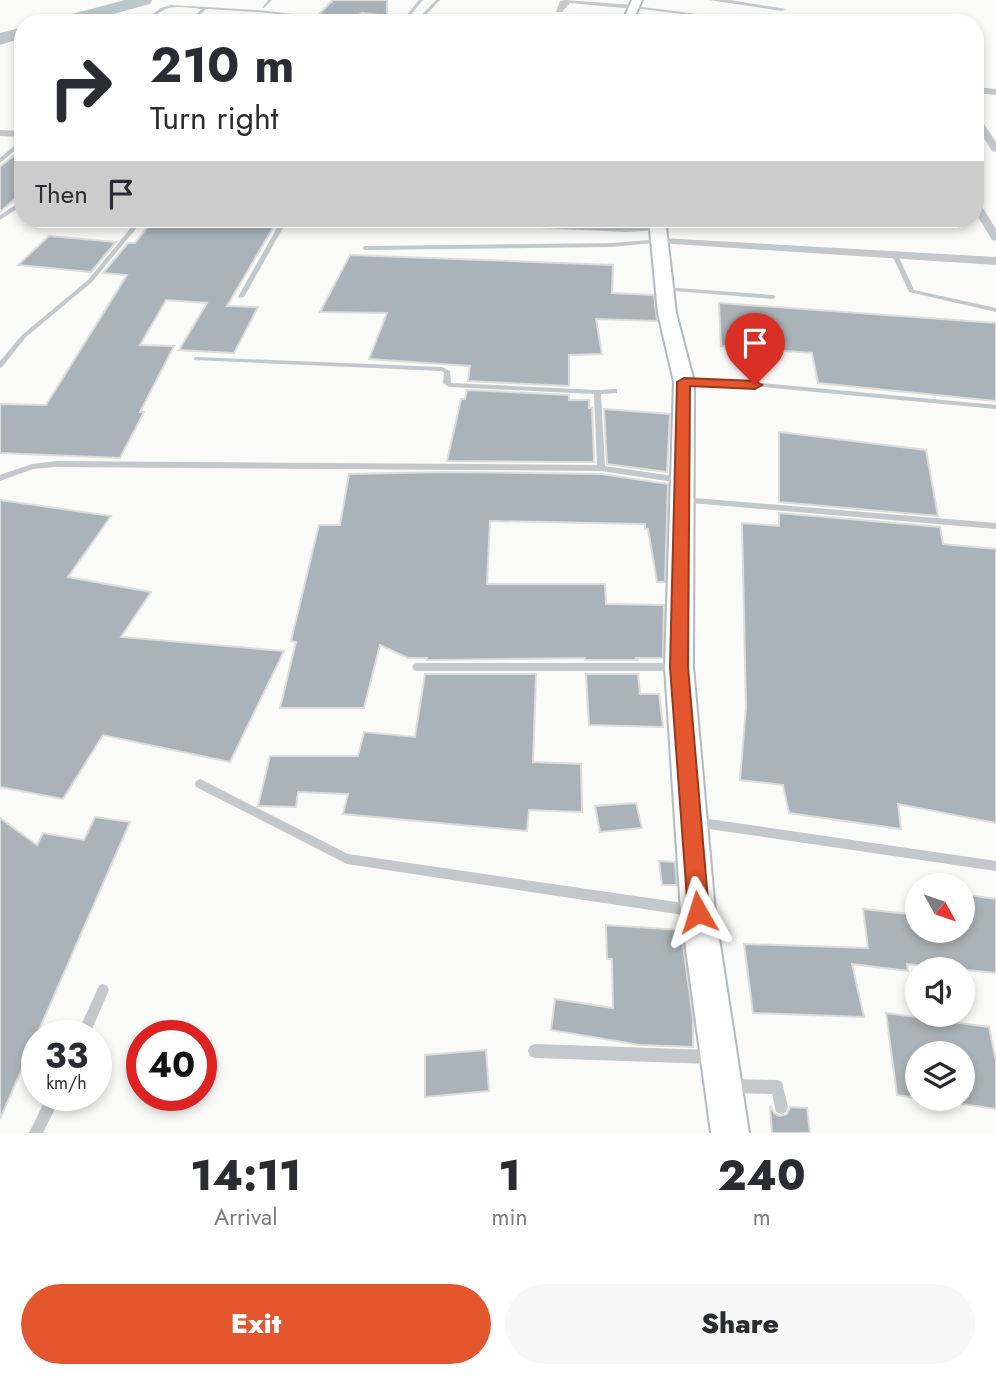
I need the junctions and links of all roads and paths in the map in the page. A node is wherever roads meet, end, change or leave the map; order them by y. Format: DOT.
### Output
graph roads {
  1 [pos="270,0"];
  2 [pos="438,0"];
  3 [pos="713,0"];
  4 [pos="635,4"];
  5 [pos="205,8"];
  6 [pos="782,9"];
  7 [pos="559,10"];
  8 [pos="156,14"];
  9 [pos="198,14"];
  10 [pos="281,14"];
  11 [pos="334,14"];
  12 [pos="425,14"];
  13 [pos="696,14"];
  14 [pos="984,131"];
  15 [pos="14,149"];
  16 [pos="996,149"];
  17 [pos="0,161"];
  18 [pos="984,218"];
  19 [pos="134,228"];
  20 [pos="280,228"];
  21 [pos="578,228"];
  22 [pos="659,229"];
  23 [pos="996,238"];
  24 [pos="365,248"];
  25 [pos="895,255"];
  26 [pos="996,261"];
  27 [pos="664,289"];
  28 [pos="241,297"];
  29 [pos="773,297"];
  30 [pos="996,310"];
  31 [pos="196,359"];
  32 [pos="0,366"];
  33 [pos="684,382"];
  34 [pos="614,391"];
  35 [pos="597,392"];
  36 [pos="996,407"];
  37 [pos="601,468"];
  38 [pos="0,478"];
  39 [pos="680,490"];
  40 [pos="996,526"];
  41 [pos="417,667"];
  42 [pos="679,667"];
  43 [pos="200,784"];
  44 [pos="690,822"];
  45 [pos="996,866"];
  46 [pos="698,912"];
  47 [pos="103,990"];
  48 [pos="89,1020"];
  49 [pos="535,1051"];
  50 [pos="720,1057"];
  51 [pos="723,1086"];
  52 [pos="781,1107"];
  53 [pos="47,1111"];
  54 [pos="36,1133"];
  55 [pos="730,1133"];
  1 -- 11 [label="lane"];
  2 -- 12 [label="lane"];
  3 -- 6 [label="street"];
  4 -- 7 [label="street"];
  4 -- 13 [label="lane"];
  5 -- 8 [label="lane"];
  5 -- 9 [label="lane"];
  5 -- 10 [label="lane"];
  14 -- 16 [label="street"];
  15 -- 17 [label="lane"];
  18 -- 23 [label="street"];
  19 -- 32 [label="lane"];
  20 -- 28 [label="lane"];
  21 -- 22 [label="lane"];
  22 -- 24 [label="lane"];
  22 -- 25 [label="street"];
  22 -- 27 [label="street"];
  25 -- 26 [label="street"];
  25 -- 30 [label="lane"];
  27 -- 29 [label="lane"];
  27 -- 33 [label="street"];
  31 -- 35 [label="lane"];
  33 -- 36 [label="lane"];
  33 -- 39 [label="street"];
  34 -- 35 [label="lane"];
  35 -- 37 [label="lane"];
  37 -- 38 [label="lane"];
  37 -- 39 [label="lane"];
  39 -- 40 [label="lane"];
  39 -- 42 [label="street"];
  41 -- 42 [label="lane"];
  42 -- 44 [label="street"];
  43 -- 46 [label="lane"];
  44 -- 45 [label="lane"];
  44 -- 46 [label="street"];
  46 -- 50 [label="street"];
  47 -- 48 [label="lane"];
  49 -- 50 [label="lane"];
  50 -- 51 [label="street"];
  51 -- 52 [label="lane"];
  51 -- 55 [label="street"];
  53 -- 54 [label="lane"];
}
